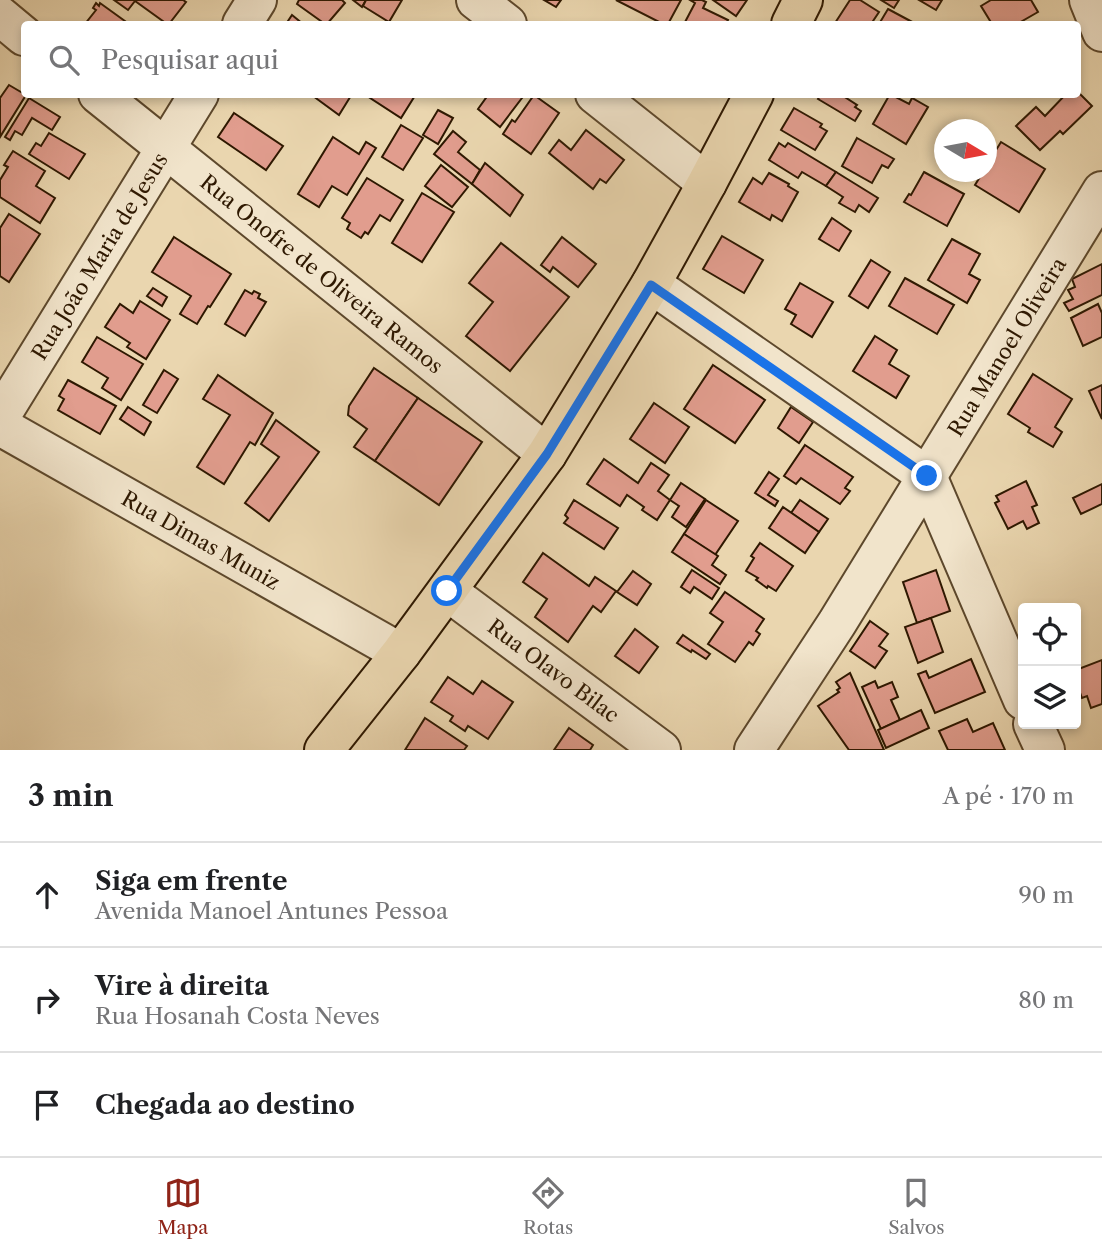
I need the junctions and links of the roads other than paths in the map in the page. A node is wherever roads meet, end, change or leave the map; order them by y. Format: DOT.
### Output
graph roads {
  1 [pos="257,0"];
  2 [pos="476,0"];
  3 [pos="803,0"];
  4 [pos="1089,0"];
  5 [pos="0,16"];
  6 [pos="244,21"];
  7 [pos="503,21"];
  8 [pos="792,21"];
  9 [pos="1102,32"];
  10 [pos="21,34"];
  11 [pos="103,98"];
  12 [pos="197,98"];
  13 [pos="600,98"];
  14 [pos="752,98"];
  15 [pos="166,149"];
  16 [pos="707,183"];
  17 [pos="1102,191"];
  18 [pos="651,285"];
  19 [pos="0,417"];
  20 [pos="0,426"];
  21 [pos="547,454"];
  22 [pos="927,476"];
  23 [pos="447,591"];
  24 [pos="401,653"];
  25 [pos="1018,688"];
  26 [pos="1035,729"];
  27 [pos="324,750"];
  28 [pos="661,750"];
  29 [pos="754,750"];
  30 [pos="1045,750"];
  1 -- 6 [label="street"];
  2 -- 7 [label="street"];
  3 -- 8 [label="main road"];
  4 -- 9 [label="street"];
  5 -- 10 [label="street"];
  11 -- 15 [label="street, Rua Onofre de Oliveira Ramos"];
  12 -- 15 [label="street, Rua João Maria de Jesus"];
  13 -- 16 [label="street"];
  14 -- 16 [label="main road"];
  15 -- 19 [label="street, Rua João Maria de Jesus"];
  15 -- 21 [label="street, Rua Onofre de Oliveira Ramos"];
  16 -- 18 [label="main road"];
  17 -- 22 [label="street, Rua Manoel Oliveira"];
  18 -- 21 [label="main road"];
  18 -- 22 [label="street"];
  20 -- 24 [label="street, Rua Dimas Muniz"];
  21 -- 23 [label="main road"];
  22 -- 25 [label="street"];
  22 -- 29 [label="street, Rua Manoel Oliveira"];
  23 -- 24 [label="main road"];
  23 -- 28 [label="street, Rua Olavo Bilac"];
  24 -- 27 [label="main road"];
  26 -- 30 [label="street"];
}
